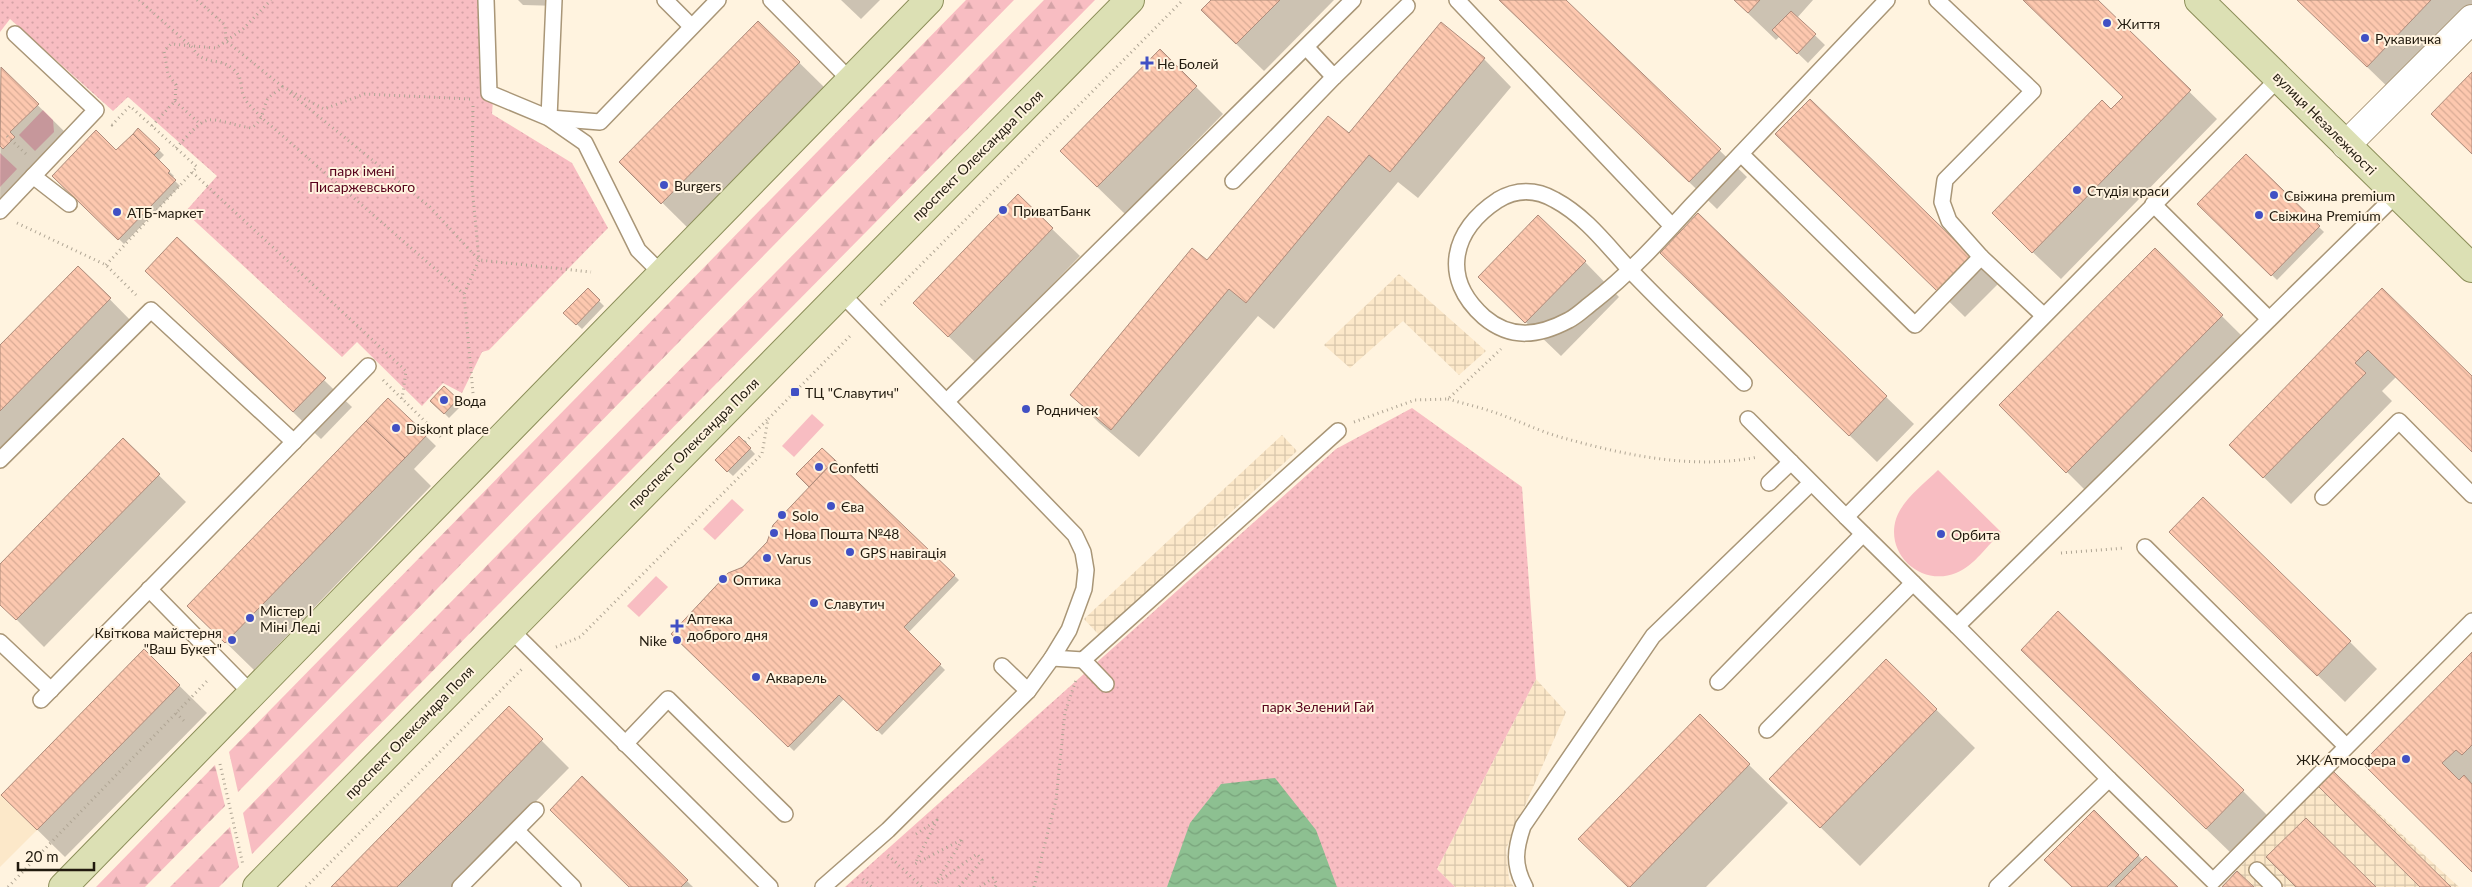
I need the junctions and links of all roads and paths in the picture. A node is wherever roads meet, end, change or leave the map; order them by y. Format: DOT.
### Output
graph roads {
  1 [pos="139,0"];
  2 [pos="197,0"];
  3 [pos="271,0"];
  4 [pos="486,0"];
  5 [pos="554,0"];
  6 [pos="665,0"];
  7 [pos="718,0"];
  8 [pos="771,0"];
  9 [pos="929,0"];
  10 [pos="1130,0"];
  11 [pos="1183,0"];
  12 [pos="1353,0"];
  13 [pos="1457,0"];
  14 [pos="1887,0"];
  15 [pos="1937,0"];
  16 [pos="2199,0"];
  17 [pos="1408,6"];
  18 [pos="2472,19"];
  19 [pos="692,26"];
  20 [pos="15,34"];
  21 [pos="226,40"];
  22 [pos="1306,47"];
  23 [pos="193,48"];
  24 [pos="1334,77"];
  25 [pos="2279,78"];
  26 [pos="850,80"];
  27 [pos="283,87"];
  28 [pos="175,101"];
  29 [pos="262,118"];
  30 [pos="549,118"];
  31 [pos="106,119"];
  32 [pos="199,123"];
  33 [pos="152,126"];
  34 [pos="7,136"];
  35 [pos="2346,145"];
  36 [pos="176,148"];
  37 [pos="1741,154"];
  38 [pos="37,172"];
  39 [pos="192,172"];
  40 [pos="1233,181"];
  41 [pos="2397,194"];
  42 [pos="69,204"];
  43 [pos="2153,204"];
  44 [pos="5,215"];
  45 [pos="1672,226"];
  46 [pos="1981,257"];
  47 [pos="479,260"];
  48 [pos="106,265"];
  49 [pos="2472,268"];
  50 [pos="1630,270"];
  51 [pos="591,272"];
  52 [pos="661,273"];
  53 [pos="841,293"];
  54 [pos="464,294"];
  55 [pos="151,310"];
  56 [pos="2044,314"];
  57 [pos="867,319"];
  58 [pos="2269,319"];
  59 [pos="1516,335"];
  60 [pos="368,366"];
  61 [pos="1744,383"];
  62 [pos="473,393"];
  63 [pos="402,399"];
  64 [pos="1448,399"];
  65 [pos="947,401"];
  66 [pos="768,419"];
  67 [pos="1748,419"];
  68 [pos="1338,430"];
  69 [pos="443,439"];
  70 [pos="294,442"];
  71 [pos="745,442"];
  72 [pos="1786,457"];
  73 [pos="0,460"];
  74 [pos="1769,483"];
  75 [pos="1811,483"];
  76 [pos="2472,495"];
  77 [pos="2323,497"];
  78 [pos="1846,517"];
  79 [pos="1863,534"];
  80 [pos="2145,547"];
  81 [pos="2028,556"];
  82 [pos="1913,583"];
  83 [pos="149,589"];
  84 [pos="2472,621"];
  85 [pos="1958,626"];
  86 [pos="510,629"];
  87 [pos="0,642"];
  88 [pos="535,656"];
  89 [pos="1052,658"];
  90 [pos="1082,660"];
  91 [pos="223,665"];
  92 [pos="1002,666"];
  93 [pos="1718,682"];
  94 [pos="1106,684"];
  95 [pos="1028,691"];
  96 [pos="252,694"];
  97 [pos="176,713"];
  98 [pos="1767,730"];
  99 [pos="206,742"];
  100 [pos="625,744"];
  101 [pos="2346,746"];
  102 [pos="2108,779"];
  103 [pos="536,810"];
  104 [pos="785,814"];
  105 [pos="517,830"];
  106 [pos="888,830"];
  107 [pos="887,854"];
  108 [pos="2257,870"];
  109 [pos="255,882"];
  110 [pos="8,887"];
  111 [pos="63,887"];
  112 [pos="306,887"];
  113 [pos="460,887"];
  114 [pos="573,887"];
  115 [pos="770,887"];
  116 [pos="823,887"];
  117 [pos="922,887"];
  118 [pos="959,887"];
  119 [pos="980,887"];
  120 [pos="995,887"];
  121 [pos="1034,887"];
  122 [pos="1525,887"];
  123 [pos="1997,887"];
  124 [pos="2274,887"];
  1 -- 23 [label="path"];
  2 -- 21 [label="path"];
  3 -- 21 [label="path"];
  4 -- 30 [label="lane"];
  5 -- 30 [label="lane"];
  6 -- 19 [label="lane"];
  7 -- 19 [label="lane"];
  8 -- 26 [label="lane"];
  9 -- 26 [label="main road"];
  10 -- 53 [label="main road, проспект Олександра Поля"];
  11 -- 57 [label="path"];
  12 -- 22 [label="lane"];
  13 -- 45 [label="lane"];
  14 -- 37 [label="lane"];
  15 -- 46 [label="lane"];
  16 -- 25 [label="main road, вулиця Незалежності"];
  17 -- 24 [label="lane"];
  18 -- 35 [label="street"];
  19 -- 30 [label="lane"];
  20 -- 38 [label="lane"];
  21 -- 23 [label="path"];
  21 -- 27 [label="path"];
  22 -- 24 [label="lane"];
  22 -- 65 [label="lane"];
  23 -- 28 [label="path"];
  23 -- 29 [label="path"];
  24 -- 40 [label="lane"];
  25 -- 35 [label="main road, вулиця Незалежності"];
  25 -- 43 [label="lane"];
  26 -- 52 [label="main road"];
  27 -- 29 [label="path"];
  27 -- 47 [label="path"];
  27 -- 47 [label="path"];
  28 -- 32 [label="path"];
  28 -- 33 [label="path"];
  29 -- 32 [label="path"];
  29 -- 54 [label="path"];
  30 -- 52 [label="lane"];
  31 -- 33 [label="path"];
  32 -- 36 [label="path"];
  33 -- 36 [label="path"];
  34 -- 38 [label="path"];
  35 -- 41 [label="main road, вулиця Незалежності"];
  36 -- 39 [label="path"];
  37 -- 45 [label="lane"];
  37 -- 46 [label="lane"];
  38 -- 42 [label="lane"];
  38 -- 44 [label="lane"];
  39 -- 48 [label="path"];
  39 -- 63 [label="path"];
  41 -- 49 [label="main road, вулиця Незалежності"];
  41 -- 58 [label="lane"];
  43 -- 56 [label="lane"];
  43 -- 58 [label="lane"];
  44 -- 48 [label="path"];
  45 -- 50 [label="lane"];
  46 -- 56 [label="lane"];
  47 -- 51 [label="path"];
  47 -- 54 [label="path"];
  48 -- 55 [label="path"];
  50 -- 59 [label="lane"];
  50 -- 59 [label="lane"];
  50 -- 61 [label="lane"];
  52 -- 96 [label="main road"];
  53 -- 57 [label="lane"];
  53 -- 86 [label="main road, проспект Олександра Поля"];
  54 -- 62 [label="path"];
  55 -- 70 [label="lane"];
  55 -- 73 [label="lane"];
  56 -- 78 [label="lane"];
  57 -- 65 [label="lane"];
  57 -- 66 [label="path"];
  58 -- 81 [label="lane"];
  59 -- 64 [label="path"];
  60 -- 63 [label="path"];
  60 -- 70 [label="lane"];
  63 -- 69 [label="path"];
  64 -- 68 [label="path"];
  64 -- 72 [label="path"];
  65 -- 89 [label="lane"];
  66 -- 71 [label="path"];
  66 -- 88 [label="path"];
  67 -- 72 [label="lane"];
  68 -- 90 [label="lane"];
  70 -- 83 [label="lane"];
  72 -- 74 [label="lane"];
  72 -- 75 [label="lane"];
  75 -- 78 [label="lane"];
  75 -- 122 [label="lane"];
  76 -- 77 [label="lane"];
  78 -- 79 [label="lane"];
  79 -- 82 [label="lane"];
  79 -- 93 [label="lane"];
  80 -- 81 [label="path"];
  80 -- 101 [label="lane"];
  81 -- 85 [label="lane"];
  82 -- 85 [label="lane"];
  82 -- 98 [label="lane"];
  83 -- 87 [label="lane"];
  83 -- 91 [label="lane"];
  84 -- 101 [label="lane"];
  85 -- 102 [label="lane"];
  86 -- 88 [label="lane"];
  86 -- 109 [label="main road, проспект Олександра Поля"];
  88 -- 100 [label="lane"];
  88 -- 112 [label="path"];
  89 -- 90 [label="lane"];
  89 -- 95 [label="lane"];
  90 -- 94 [label="lane"];
  90 -- 121 [label="path"];
  91 -- 96 [label="lane"];
  91 -- 97 [label="path"];
  92 -- 95 [label="lane"];
  95 -- 106 [label="lane"];
  96 -- 99 [label="main road"];
  97 -- 99 [label="path"];
  97 -- 110 [label="path"];
  99 -- 109 [label="path"];
  99 -- 111 [label="main road"];
  100 -- 104 [label="lane"];
  100 -- 115 [label="lane"];
  101 -- 102 [label="lane"];
  102 -- 123 [label="lane"];
  103 -- 105 [label="lane"];
  105 -- 113 [label="lane"];
  105 -- 114 [label="lane"];
  106 -- 116 [label="lane"];
  106 -- 118 [label="path"];
  107 -- 117 [label="path"];
  108 -- 124 [label="lane"];
  119 -- 120 [label="path"];
}
